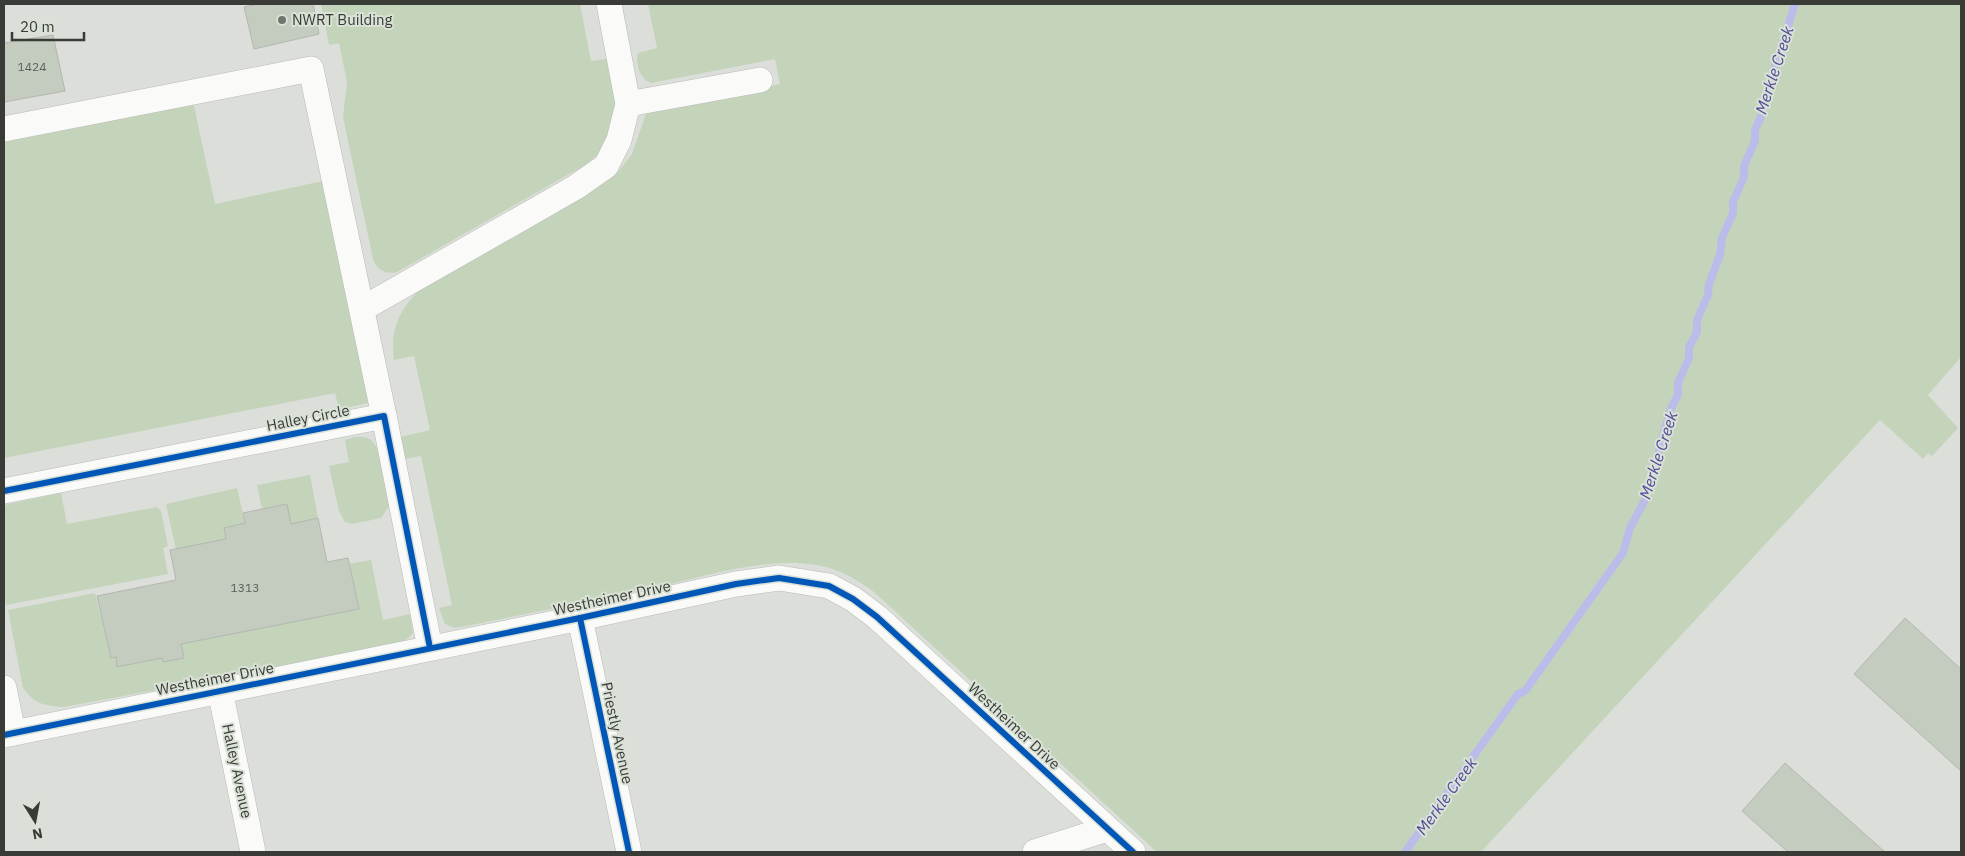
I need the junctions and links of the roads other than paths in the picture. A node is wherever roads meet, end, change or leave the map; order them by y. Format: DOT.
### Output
graph roads {
  1 [pos="609,4"];
  2 [pos="760,80"];
  3 [pos="628,104"];
  4 [pos="4,129"];
  5 [pos="362,309"];
  6 [pos="384,416"];
  7 [pos="4,491"];
  8 [pos="580,618"];
  9 [pos="430,648"];
  10 [pos="4,688"];
  11 [pos="220,690"];
  12 [pos="8,734"];
  13 [pos="1107,829"];
  14 [pos="253,852"];
  15 [pos="629,852"];
  16 [pos="1034,852"];
  17 [pos="1133,852"];
  1 -- 3 [label="street"];
  2 -- 3 [label="street"];
  3 -- 5 [label="street"];
  4 -- 5 [label="street"];
  5 -- 6 [label="street"];
  6 -- 7 [label="street, Halley Circle"];
  6 -- 9 [label="street"];
  8 -- 9 [label="street, Westheimer Drive"];
  8 -- 13 [label="street, Westheimer Drive"];
  8 -- 15 [label="street, Priestly Avenue"];
  9 -- 11 [label="street, Westheimer Drive"];
  10 -- 12 [label="street"];
  11 -- 12 [label="street, Westheimer Drive"];
  11 -- 14 [label="street, Halley Avenue"];
  13 -- 16 [label="street"];
  13 -- 17 [label="street, Westheimer Drive"];
}
